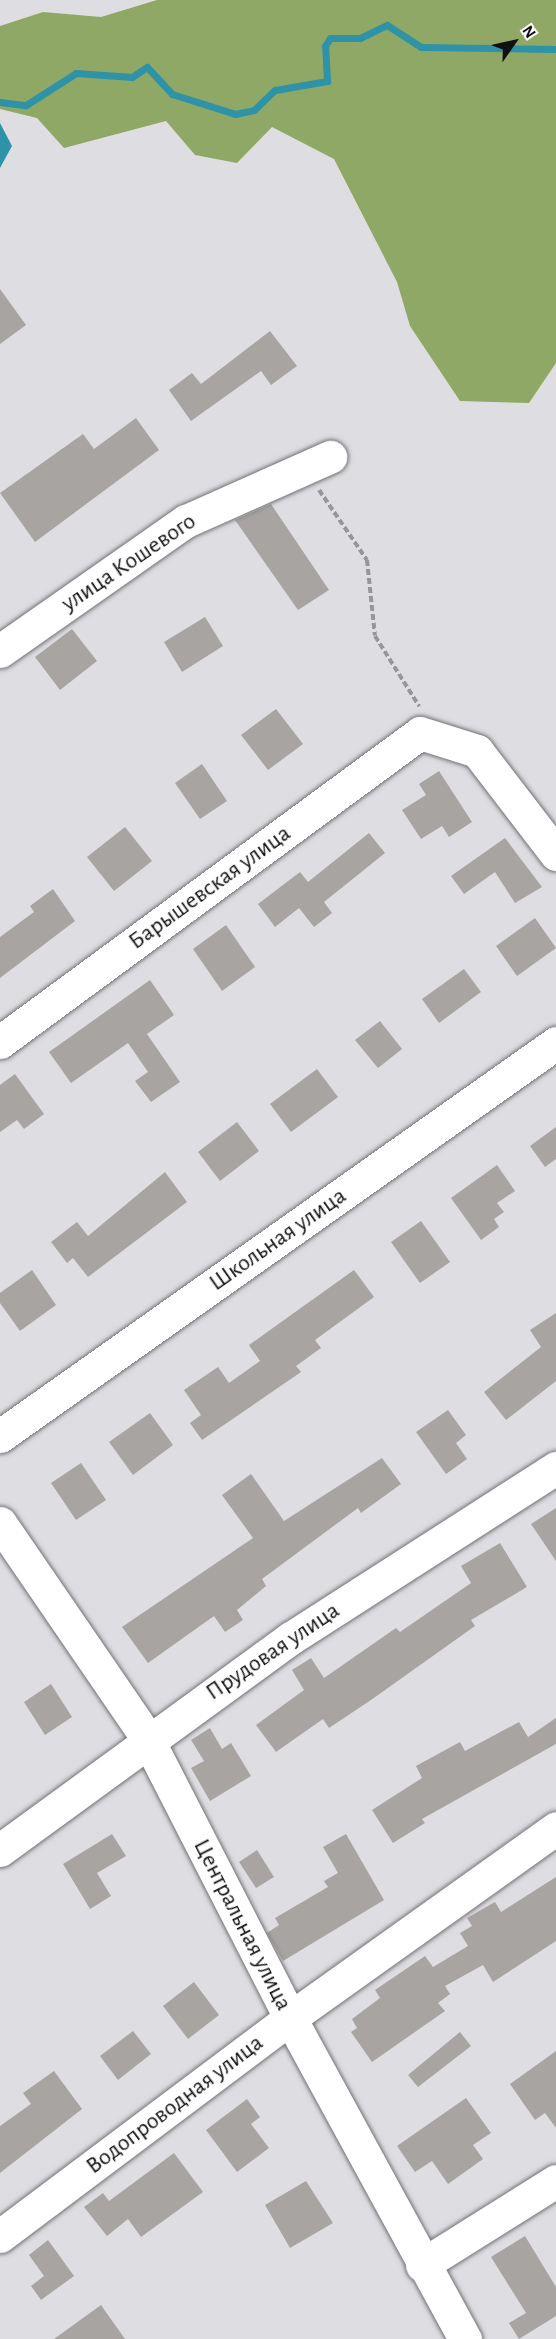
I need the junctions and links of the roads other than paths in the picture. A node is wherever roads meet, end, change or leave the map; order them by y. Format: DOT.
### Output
graph roads {
  1 [pos="316,463"];
  2 [pos="0,651"];
  3 [pos="556,854"];
  4 [pos="0,1042"];
  5 [pos="556,1043"];
  6 [pos="0,1436"];
  7 [pos="556,1468"];
  8 [pos="0,1523"];
  9 [pos="147,1738"];
  10 [pos="556,1828"];
  11 [pos="0,1850"];
  12 [pos="290,2018"];
  13 [pos="556,2181"];
  14 [pos="0,2236"];
  15 [pos="422,2265"];
  16 [pos="465,2339"];
  1 -- 2 [label="street, улица Кошевого"];
  3 -- 4 [label="street, Барышевская улица"];
  5 -- 6 [label="street, Школьная улица"];
  7 -- 9 [label="street, Прудовая улица"];
  8 -- 9 [label="street, Центральная улица"];
  9 -- 11 [label="street, Прудовая улица"];
  9 -- 12 [label="street, Центральная улица"];
  10 -- 12 [label="street, Водопроводная улица"];
  12 -- 14 [label="street, Водопроводная улица"];
  12 -- 15 [label="street, Центральная улица"];
  13 -- 15 [label="street"];
  15 -- 16 [label="street, Центральная улица"];
}
